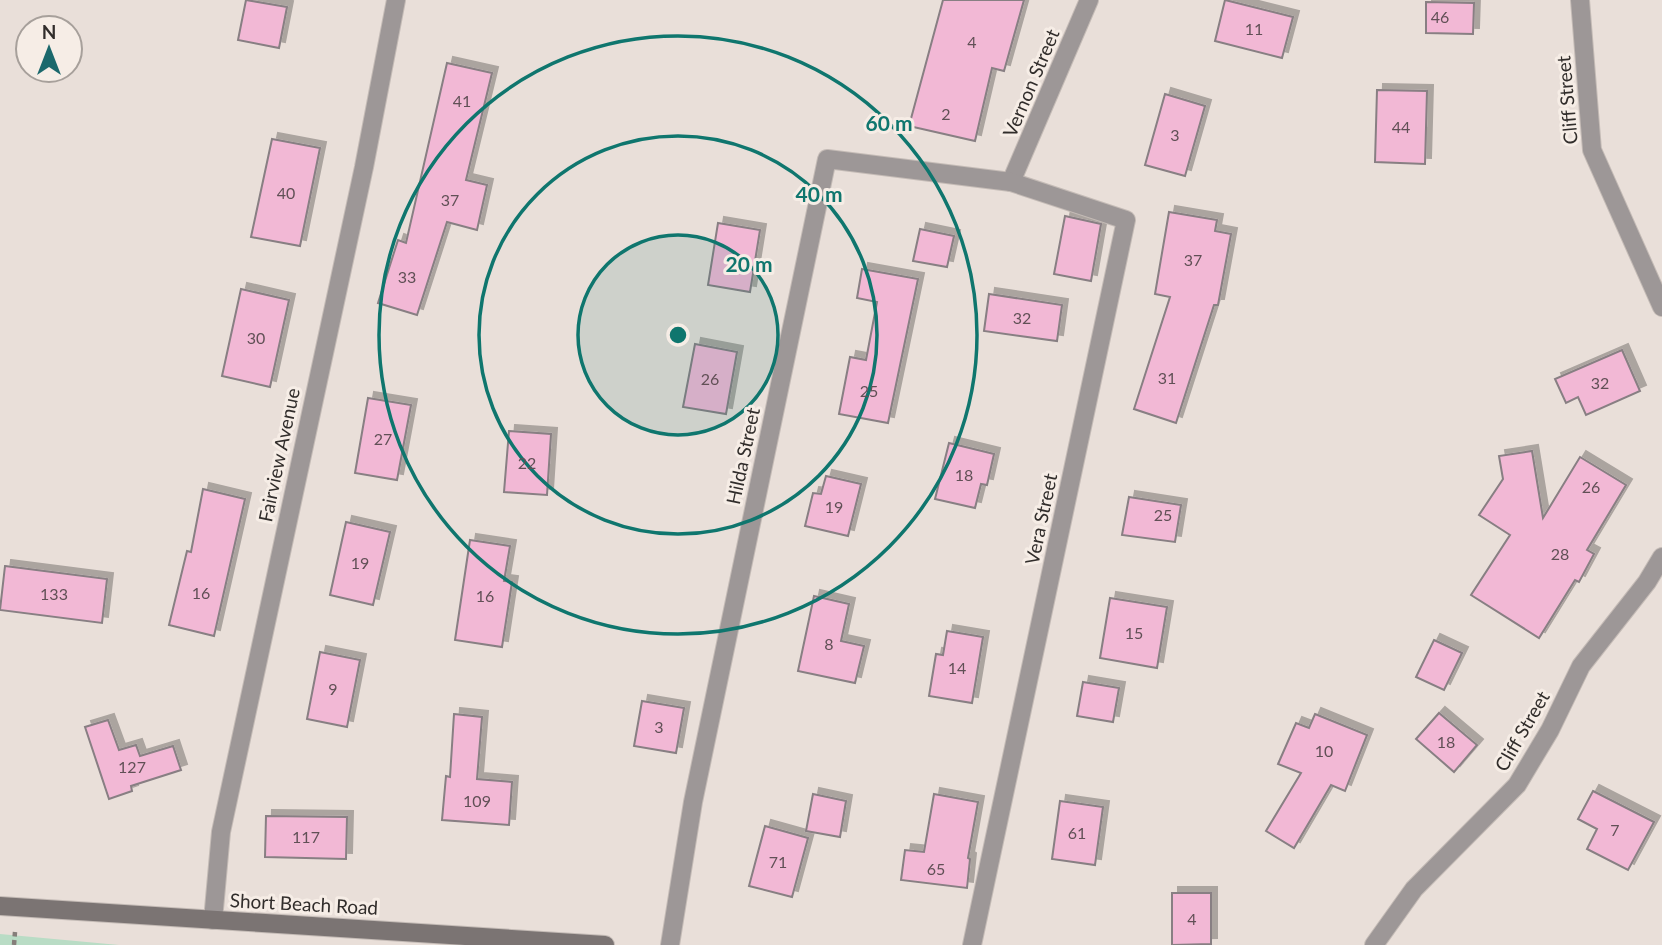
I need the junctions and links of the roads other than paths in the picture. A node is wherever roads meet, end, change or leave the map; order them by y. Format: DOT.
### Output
graph roads {
  1 [pos="396,0"];
  2 [pos="1089,0"];
  3 [pos="1580,0"];
  4 [pos="1011,182"];
  5 [pos="1662,307"];
  6 [pos="1662,557"];
  7 [pos="0,906"];
  8 [pos="213,920"];
  9 [pos="605,945"];
  10 [pos="670,945"];
  11 [pos="972,945"];
  12 [pos="1374,945"];
  1 -- 8 [label="street, Fairview Avenue"];
  2 -- 4 [label="street, Vernon Street"];
  3 -- 5 [label="street, Cliff Street"];
  4 -- 10 [label="street, Hilda Street"];
  4 -- 11 [label="street, Vera Street"];
  6 -- 12 [label="street, Cliff Street"];
  7 -- 8 [label="main road, Short Beach Road"];
  8 -- 9 [label="main road, Short Beach Road"];
}
